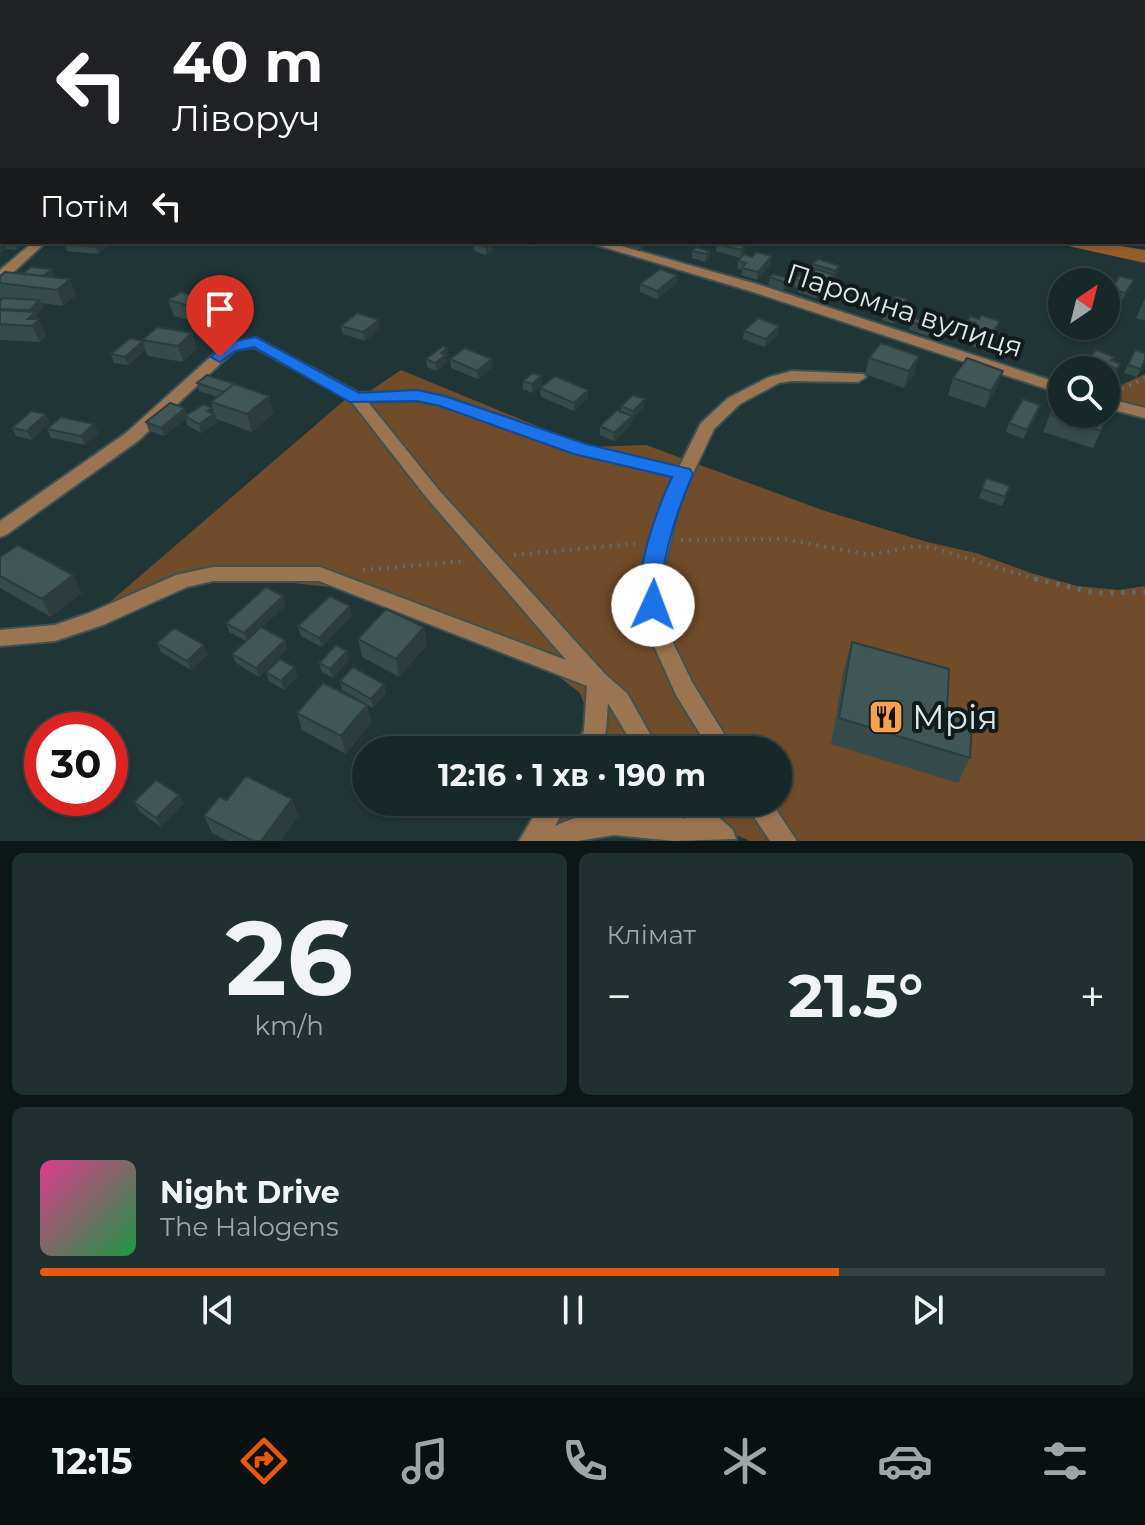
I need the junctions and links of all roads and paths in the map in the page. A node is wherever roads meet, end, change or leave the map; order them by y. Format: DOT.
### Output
graph roads {
  1 [pos="38,244"];
  2 [pos="600,244"];
  3 [pos="0,277"];
  4 [pos="858,377"];
  5 [pos="1145,378"];
  6 [pos="1048,384"];
  7 [pos="1120,390"];
  8 [pos="356,398"];
  9 [pos="1120,407"];
  10 [pos="1145,413"];
  11 [pos="684,474"];
  12 [pos="0,530"];
  13 [pos="661,542"];
  14 [pos="491,558"];
  15 [pos="320,574"];
  16 [pos="1145,592"];
  17 [pos="0,638"];
  18 [pos="598,681"];
  19 [pos="593,736"];
  20 [pos="640,736"];
  21 [pos="714,736"];
  22 [pos="547,816"];
  23 [pos="700,816"];
  24 [pos="766,816"];
  25 [pos="727,840"];
  26 [pos="531,841"];
  27 [pos="550,841"];
  28 [pos="785,841"];
  1 -- 3 [label="street"];
  2 -- 6 [label="street, Паромна вулиця"];
  4 -- 11 [label="street"];
  5 -- 7 [label="path"];
  8 -- 11 [label="street"];
  8 -- 12 [label="street"];
  8 -- 14 [label="street"];
  9 -- 10 [label="street"];
  11 -- 13 [label="street"];
  13 -- 14 [label="path"];
  13 -- 16 [label="path"];
  13 -- 21 [label="street"];
  14 -- 15 [label="path"];
  14 -- 18 [label="street"];
  15 -- 17 [label="street"];
  15 -- 18 [label="street"];
  18 -- 19 [label="street"];
  18 -- 20 [label="street"];
  22 -- 26 [label="street"];
  23 -- 25 [label="street"];
  24 -- 28 [label="street"];
  25 -- 27 [label="street"];
}
